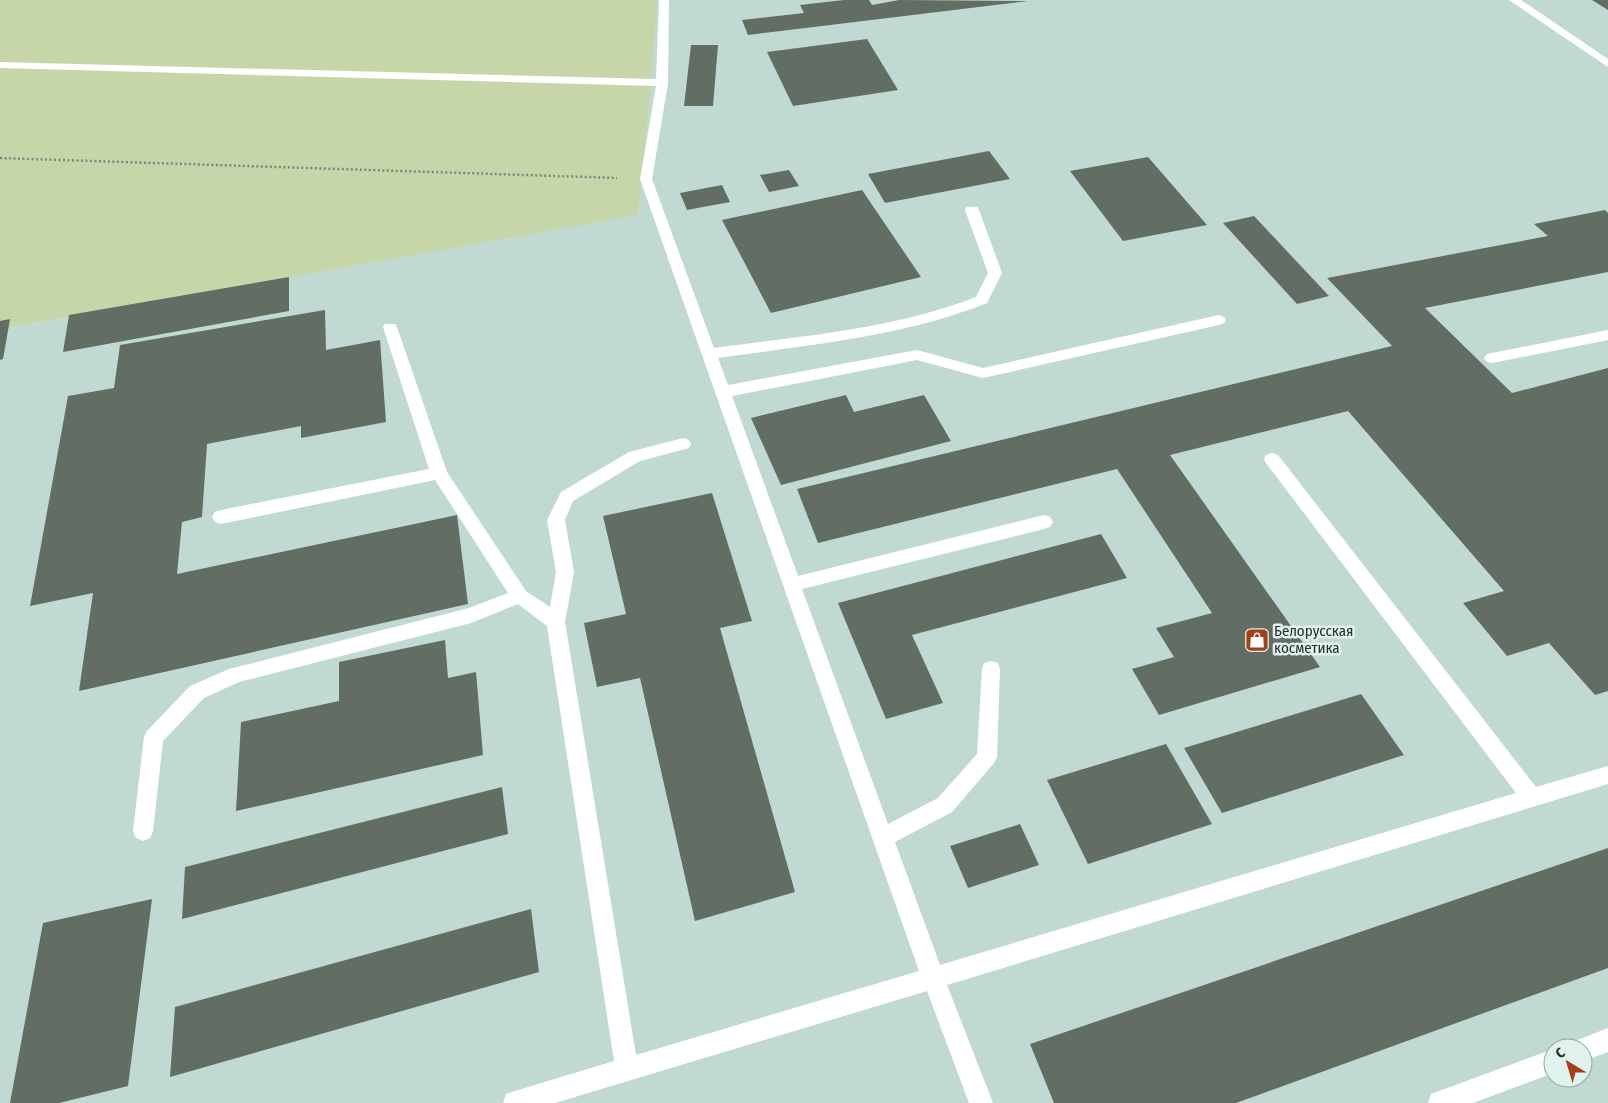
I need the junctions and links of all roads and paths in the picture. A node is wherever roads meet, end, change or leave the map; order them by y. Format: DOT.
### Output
graph roads {
  1 [pos="664,0"];
  2 [pos="1514,0"];
  3 [pos="1608,64"];
  4 [pos="0,65"];
  5 [pos="662,83"];
  6 [pos="0,158"];
  7 [pos="646,179"];
  8 [pos="972,210"];
  9 [pos="1219,320"];
  10 [pos="390,327"];
  11 [pos="1608,336"];
  12 [pos="708,354"];
  13 [pos="1492,358"];
  14 [pos="722,392"];
  15 [pos="683,444"];
  16 [pos="1272,459"];
  17 [pos="439,473"];
  18 [pos="221,517"];
  19 [pos="1044,522"];
  20 [pos="791,585"];
  21 [pos="520,596"];
  22 [pos="556,622"];
  23 [pos="991,669"];
  24 [pos="1608,775"];
  25 [pos="1532,798"];
  26 [pos="143,831"];
  27 [pos="882,838"];
  28 [pos="933,978"];
  29 [pos="1608,1040"];
  30 [pos="1593,1045"];
  31 [pos="1543,1064"];
  32 [pos="627,1070"];
  33 [pos="515,1103"];
  34 [pos="981,1103"];
  35 [pos="1440,1103"];
  1 -- 5 [label="lane"];
  2 -- 3 [label="lane"];
  4 -- 5 [label="lane"];
  5 -- 7 [label="lane"];
  6 -- 7 [label="path"];
  7 -- 12 [label="lane"];
  8 -- 12 [label="lane"];
  9 -- 14 [label="lane"];
  10 -- 17 [label="lane"];
  11 -- 13 [label="lane"];
  12 -- 14 [label="lane"];
  14 -- 20 [label="lane"];
  15 -- 22 [label="lane"];
  16 -- 25 [label="lane"];
  17 -- 18 [label="lane"];
  17 -- 21 [label="lane"];
  19 -- 20 [label="lane"];
  20 -- 27 [label="lane"];
  21 -- 22 [label="lane"];
  21 -- 26 [label="lane"];
  22 -- 32 [label="lane"];
  23 -- 27 [label="lane"];
  24 -- 25 [label="lane"];
  25 -- 28 [label="lane"];
  27 -- 28 [label="lane"];
  28 -- 32 [label="lane"];
  28 -- 34 [label="lane"];
  29 -- 30 [label="lane"];
  31 -- 35 [label="lane"];
  32 -- 33 [label="lane"];
}
